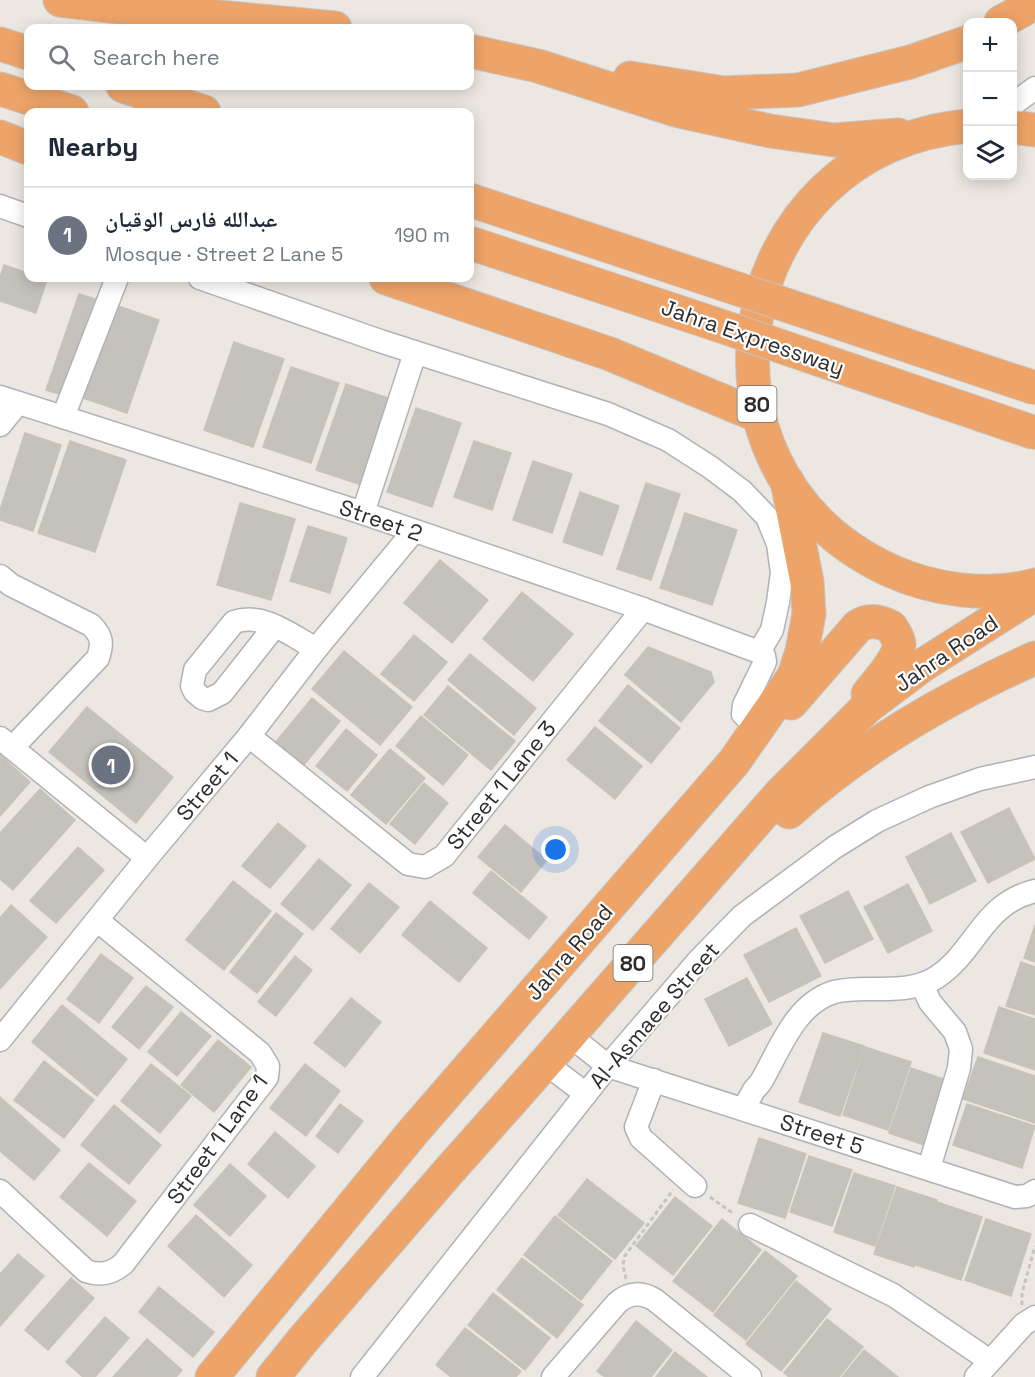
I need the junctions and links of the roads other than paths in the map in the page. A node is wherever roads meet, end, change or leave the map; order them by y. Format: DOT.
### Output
graph roads {
  1 [pos="60,0"];
  2 [pos="1034,0"];
  3 [pos="1008,18"];
  4 [pos="293,24"];
  5 [pos="0,44"];
  6 [pos="963,44"];
  7 [pos="24,52"];
  8 [pos="474,52"];
  9 [pos="538,66"];
  10 [pos="1035,88"];
  11 [pos="0,89"];
  12 [pos="135,90"];
  13 [pos="1017,101"];
  14 [pos="59,108"];
  15 [pos="192,108"];
  16 [pos="963,127"];
  17 [pos="1017,128"];
  18 [pos="1035,130"];
  19 [pos="926,132"];
  20 [pos="0,137"];
  21 [pos="24,146"];
  22 [pos="474,201"];
  23 [pos="0,206"];
  24 [pos="24,215"];
  25 [pos="474,244"];
  26 [pos="115,282"];
  27 [pos="211,282"];
  28 [pos="398,282"];
  29 [pos="415,353"];
  30 [pos="1035,388"];
  31 [pos="9,400"];
  32 [pos="759,416"];
  33 [pos="63,417"];
  34 [pos="0,425"];
  35 [pos="1035,433"];
  36 [pos="787,481"];
  37 [pos="363,513"];
  38 [pos="414,531"];
  39 [pos="0,576"];
  40 [pos="1035,585"];
  41 [pos="1035,594"];
  42 [pos="643,609"];
  43 [pos="275,626"];
  44 [pos="316,649"];
  45 [pos="759,652"];
  46 [pos="1035,658"];
  47 [pos="758,729"];
  48 [pos="249,736"];
  49 [pos="6,743"];
  50 [pos="734,762"];
  51 [pos="1035,767"];
  52 [pos="780,794"];
  53 [pos="147,858"];
  54 [pos="1035,891"];
  55 [pos="98,921"];
  56 [pos="664,927"];
  57 [pos="922,985"];
  58 [pos="569,1035"];
  59 [pos="0,1040"];
  60 [pos="545,1063"];
  61 [pos="608,1066"];
  62 [pos="654,1080"];
  63 [pos="586,1094"];
  64 [pos="750,1110"];
  65 [pos="928,1168"];
  66 [pos="689,1181"];
  67 [pos="0,1191"];
  68 [pos="1035,1191"];
  69 [pos="750,1226"];
  70 [pos="1034,1318"];
  71 [pos="983,1369"];
  72 [pos="212,1377"];
  73 [pos="273,1377"];
  74 [pos="362,1377"];
  75 [pos="553,1377"];
  76 [pos="750,1377"];
  1 -- 4 [label="highway"];
  2 -- 3 [label="highway"];
  5 -- 7 [label="highway"];
  6 -- 9 [label="highway"];
  8 -- 9 [label="highway"];
  9 -- 19 [label="highway"];
  10 -- 13 [label="street"];
  11 -- 14 [label="highway"];
  12 -- 15 [label="highway"];
  16 -- 19 [label="highway, 80"];
  17 -- 18 [label="highway"];
  19 -- 32 [label="highway, 80"];
  20 -- 21 [label="highway"];
  22 -- 30 [label="highway, Jahra Expressway, bridge"];
  23 -- 24 [label="street"];
  25 -- 35 [label="highway, Jahra Expressway, bridge"];
  26 -- 33 [label="street"];
  27 -- 29 [label="street"];
  28 -- 32 [label="highway"];
  29 -- 37 [label="street"];
  29 -- 45 [label="street"];
  31 -- 33 [label="street, Street 2"];
  31 -- 34 [label="street"];
  32 -- 36 [label="highway, 80"];
  33 -- 37 [label="street, Street 2"];
  36 -- 40 [label="highway, 80"];
  36 -- 47 [label="highway, Jahra Road / 80"];
  37 -- 38 [label="street, Street 2"];
  38 -- 42 [label="street, Street 2"];
  38 -- 44 [label="street, Street 1"];
  39 -- 49 [label="street"];
  41 -- 52 [label="highway, Jahra Road / 80"];
  42 -- 45 [label="street, Street 2"];
  42 -- 48 [label="street, Street 1 Lane 3"];
  43 -- 44 [label="street"];
  44 -- 48 [label="street, Street 1"];
  45 -- 47 [label="street"];
  46 -- 56 [label="highway"];
  47 -- 50 [label="highway, Jahra Road / 80"];
  48 -- 53 [label="street, Street 1"];
  49 -- 53 [label="street"];
  50 -- 52 [label="highway"];
  50 -- 72 [label="highway, Jahra Road / 80"];
  51 -- 61 [label="street, Al-Asmaee Street"];
  52 -- 56 [label="highway, Jahra Road / 80"];
  53 -- 55 [label="street, Street 1"];
  54 -- 57 [label="street"];
  55 -- 59 [label="street, Street 1"];
  55 -- 67 [label="street, Street 1 Lane 1"];
  56 -- 58 [label="highway, Jahra Road / 80"];
  57 -- 64 [label="street"];
  57 -- 65 [label="street"];
  58 -- 60 [label="highway, Jahra Road / 80"];
  58 -- 61 [label="street"];
  60 -- 63 [label="street"];
  60 -- 73 [label="highway, Jahra Road / 80"];
  61 -- 62 [label="street, Street 5"];
  61 -- 63 [label="street, Al-Asmaee Street"];
  62 -- 64 [label="street, Street 5"];
  62 -- 66 [label="street"];
  63 -- 74 [label="street, Al-Asmaee Street"];
  64 -- 65 [label="street, Street 5"];
  65 -- 68 [label="street, Street 5"];
  69 -- 71 [label="street"];
  70 -- 71 [label="street"];
  75 -- 76 [label="street"];
}
